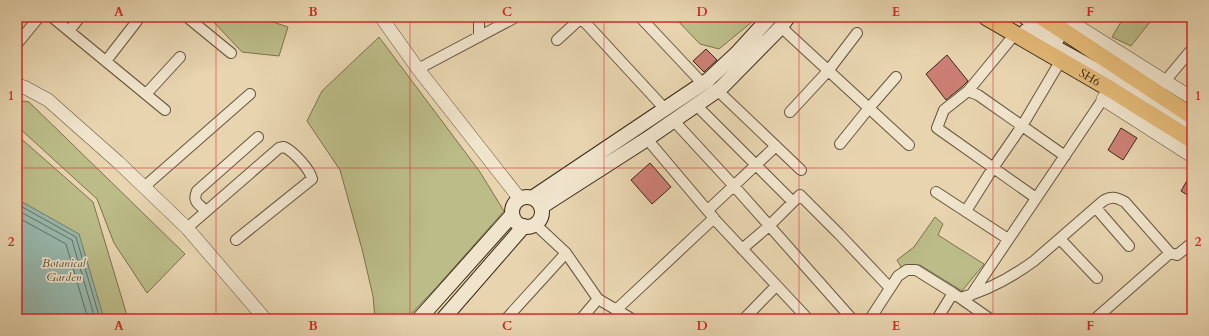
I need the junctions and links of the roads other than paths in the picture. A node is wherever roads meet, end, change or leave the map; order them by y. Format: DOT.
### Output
graph roads {
  1 [pos="39,17"];
  2 [pos="52,17"];
  3 [pos="80,17"];
  4 [pos="187,17"];
  5 [pos="479,17"];
  6 [pos="516,17"];
  7 [pos="640,17"];
  8 [pos="770,17"];
  9 [pos="986,17"];
  10 [pos="999,17"];
  11 [pos="1025,17"];
  12 [pos="1042,17"];
  13 [pos="383,18"];
  14 [pos="582,18"];
  15 [pos="137,21"];
  16 [pos="1065,21"];
  17 [pos="784,22"];
  18 [pos="69,31"];
  19 [pos="857,33"];
  20 [pos="1015,34"];
  21 [pos="479,36"];
  22 [pos="557,40"];
  23 [pos="17,44"];
  24 [pos="1192,49"];
  25 [pos="231,53"];
  26 [pos="180,57"];
  27 [pos="1061,60"];
  28 [pos="106,61"];
  29 [pos="418,69"];
  30 [pos="828,71"];
  31 [pos="896,77"];
  32 [pos="702,84"];
  33 [pos="17,85"];
  34 [pos="1160,87"];
  35 [pos="1108,88"];
  36 [pos="717,90"];
  37 [pos="968,91"];
  38 [pos="146,94"];
  39 [pos="250,94"];
  40 [pos="1192,98"];
  41 [pos="696,105"];
  42 [pos="869,108"];
  43 [pos="665,109"];
  44 [pos="165,110"];
  45 [pos="790,112"];
  46 [pos="1192,116"];
  47 [pos="674,121"];
  48 [pos="1022,126"];
  49 [pos="1192,128"];
  50 [pos="258,137"];
  51 [pos="647,139"];
  52 [pos="1192,140"];
  53 [pos="840,144"];
  54 [pos="909,145"];
  55 [pos="776,146"];
  56 [pos="1065,156"];
  57 [pos="1192,156"];
  58 [pos="756,165"];
  59 [pos="993,168"];
  60 [pos="800,170"];
  61 [pos="734,186"];
  62 [pos="144,187"];
  63 [pos="936,192"];
  64 [pos="1036,198"];
  65 [pos="531,201"];
  66 [pos="793,202"];
  67 [pos="1096,208"];
  68 [pos="206,211"];
  69 [pos="966,211"];
  70 [pos="711,214"];
  71 [pos="512,215"];
  72 [pos="530,225"];
  73 [pos="769,226"];
  74 [pos="187,228"];
  75 [pos="1008,239"];
  76 [pos="1060,239"];
  77 [pos="236,240"];
  78 [pos="1192,243"];
  79 [pos="1129,246"];
  80 [pos="742,249"];
  81 [pos="566,253"];
  82 [pos="1170,253"];
  83 [pos="1097,278"];
  84 [pos="776,286"];
  85 [pos="890,288"];
  86 [pos="957,295"];
  87 [pos="970,295"];
  88 [pos="598,299"];
  89 [pos="616,310"];
  90 [pos="265,319"];
  91 [pos="419,319"];
  92 [pos="443,319"];
  93 [pos="506,319"];
  94 [pos="581,319"];
  95 [pos="632,319"];
  96 [pos="744,319"];
  97 [pos="808,319"];
  98 [pos="852,319"];
  99 [pos="870,319"];
  100 [pos="937,319"];
  101 [pos="990,319"];
  102 [pos="1095,319"];
  1 -- 23 [label="street"];
  2 -- 18 [label="street"];
  3 -- 18 [label="street"];
  4 -- 25 [label="street"];
  5 -- 21 [label="street"];
  6 -- 21 [label="street"];
  7 -- 32 [label="street"];
  8 -- 32 [label="main road"];
  9 -- 20 [label="main road, SH6"];
  10 -- 35 [label="main road"];
  11 -- 35 [label="main road"];
  12 -- 16 [label="main road, SH6"];
  13 -- 29 [label="street"];
  14 -- 22 [label="street"];
  14 -- 43 [label="street"];
  15 -- 28 [label="street"];
  16 -- 34 [label="main road, SH6"];
  17 -- 30 [label="street"];
  17 -- 36 [label="main road"];
  18 -- 28 [label="street"];
  19 -- 30 [label="street"];
  20 -- 27 [label="main road, SH6"];
  20 -- 37 [label="street"];
  21 -- 29 [label="street"];
  24 -- 34 [label="street"];
  26 -- 38 [label="street"];
  27 -- 35 [label="main road, SH6"];
  27 -- 48 [label="street"];
  28 -- 38 [label="street"];
  29 -- 65 [label="street"];
  30 -- 42 [label="street"];
  30 -- 45 [label="street"];
  31 -- 42 [label="street"];
  32 -- 43 [label="main road"];
  33 -- 62 [label="street"];
  34 -- 40 [label="street"];
  34 -- 46 [label="main road, SH6"];
  35 -- 49 [label="main road"];
  35 -- 52 [label="main road, SH6"];
  35 -- 56 [label="street"];
  35 -- 57 [label="street"];
  36 -- 41 [label="main road"];
  36 -- 55 [label="street"];
  37 -- 48 [label="street"];
  37 -- 59 [label="street"];
  38 -- 44 [label="street"];
  39 -- 62 [label="street"];
  41 -- 47 [label="main road"];
  41 -- 58 [label="street"];
  42 -- 53 [label="street"];
  42 -- 54 [label="street"];
  43 -- 65 [label="main road"];
  47 -- 51 [label="main road"];
  47 -- 61 [label="street"];
  48 -- 56 [label="street"];
  48 -- 59 [label="street"];
  50 -- 68 [label="street"];
  51 -- 65 [label="main road"];
  51 -- 70 [label="street"];
  55 -- 58 [label="street"];
  55 -- 60 [label="street"];
  56 -- 64 [label="street"];
  58 -- 61 [label="street"];
  58 -- 66 [label="street"];
  59 -- 64 [label="street"];
  59 -- 69 [label="street"];
  61 -- 70 [label="street"];
  61 -- 73 [label="street"];
  62 -- 74 [label="street"];
  63 -- 69 [label="street"];
  64 -- 75 [label="street"];
  65 -- 71 [label="main road"];
  65 -- 72 [label="main road"];
  66 -- 73 [label="street"];
  66 -- 85 [label="street"];
  67 -- 76 [label="street"];
  67 -- 79 [label="street"];
  67 -- 82 [label="street"];
  68 -- 74 [label="street"];
  68 -- 77 [label="street"];
  69 -- 75 [label="street"];
  70 -- 80 [label="street"];
  70 -- 89 [label="street"];
  71 -- 72 [label="main road"];
  71 -- 91 [label="main road"];
  72 -- 81 [label="street"];
  72 -- 92 [label="main road"];
  73 -- 80 [label="street"];
  73 -- 98 [label="street"];
  74 -- 90 [label="street"];
  75 -- 87 [label="street"];
  76 -- 83 [label="street"];
  76 -- 87 [label="street"];
  78 -- 82 [label="street"];
  80 -- 84 [label="street"];
  81 -- 88 [label="street"];
  81 -- 93 [label="street"];
  82 -- 102 [label="street"];
  84 -- 96 [label="street"];
  84 -- 97 [label="street"];
  85 -- 86 [label="street"];
  85 -- 99 [label="street"];
  86 -- 87 [label="street"];
  86 -- 100 [label="street"];
  86 -- 101 [label="street"];
  88 -- 89 [label="street"];
  88 -- 94 [label="street"];
  89 -- 95 [label="street"];
}
